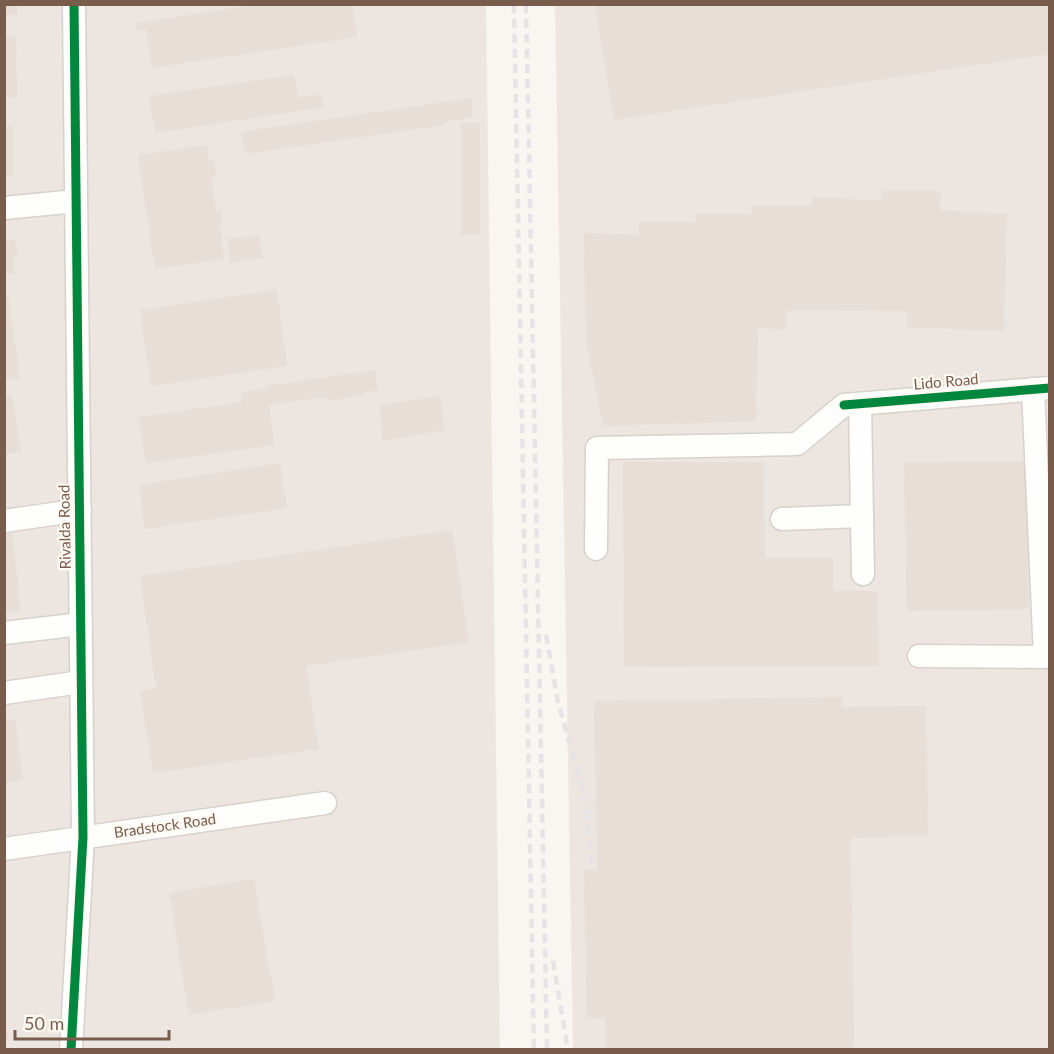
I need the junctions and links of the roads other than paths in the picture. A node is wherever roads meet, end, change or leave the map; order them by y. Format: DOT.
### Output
graph roads {
  1 [pos="74,4"];
  2 [pos="76,201"];
  3 [pos="4,208"];
  4 [pos="1041,389"];
  5 [pos="852,405"];
  6 [pos="80,510"];
  7 [pos="862,516"];
  8 [pos="782,519"];
  9 [pos="4,521"];
  10 [pos="596,549"];
  11 [pos="863,574"];
  12 [pos="81,624"];
  13 [pos="4,633"];
  14 [pos="919,656"];
  15 [pos="81,682"];
  16 [pos="4,693"];
  17 [pos="325,803"];
  18 [pos="83,837"];
  19 [pos="4,849"];
  20 [pos="71,1050"];
  1 -- 2 [label="street, Rivalda Road"];
  2 -- 3 [label="street"];
  2 -- 6 [label="street, Rivalda Road"];
  4 -- 5 [label="street, Lido Road"];
  4 -- 14 [label="street"];
  5 -- 7 [label="street"];
  5 -- 10 [label="street"];
  6 -- 9 [label="street"];
  6 -- 12 [label="street, Rivalda Road"];
  7 -- 8 [label="street"];
  7 -- 11 [label="street"];
  12 -- 13 [label="street"];
  12 -- 15 [label="street, Rivalda Road"];
  15 -- 16 [label="street"];
  15 -- 18 [label="street, Rivalda Road"];
  17 -- 18 [label="street, Bradstock Road"];
  18 -- 19 [label="street, Bradstock Road"];
  18 -- 20 [label="street, Rivalda Road"];
}
